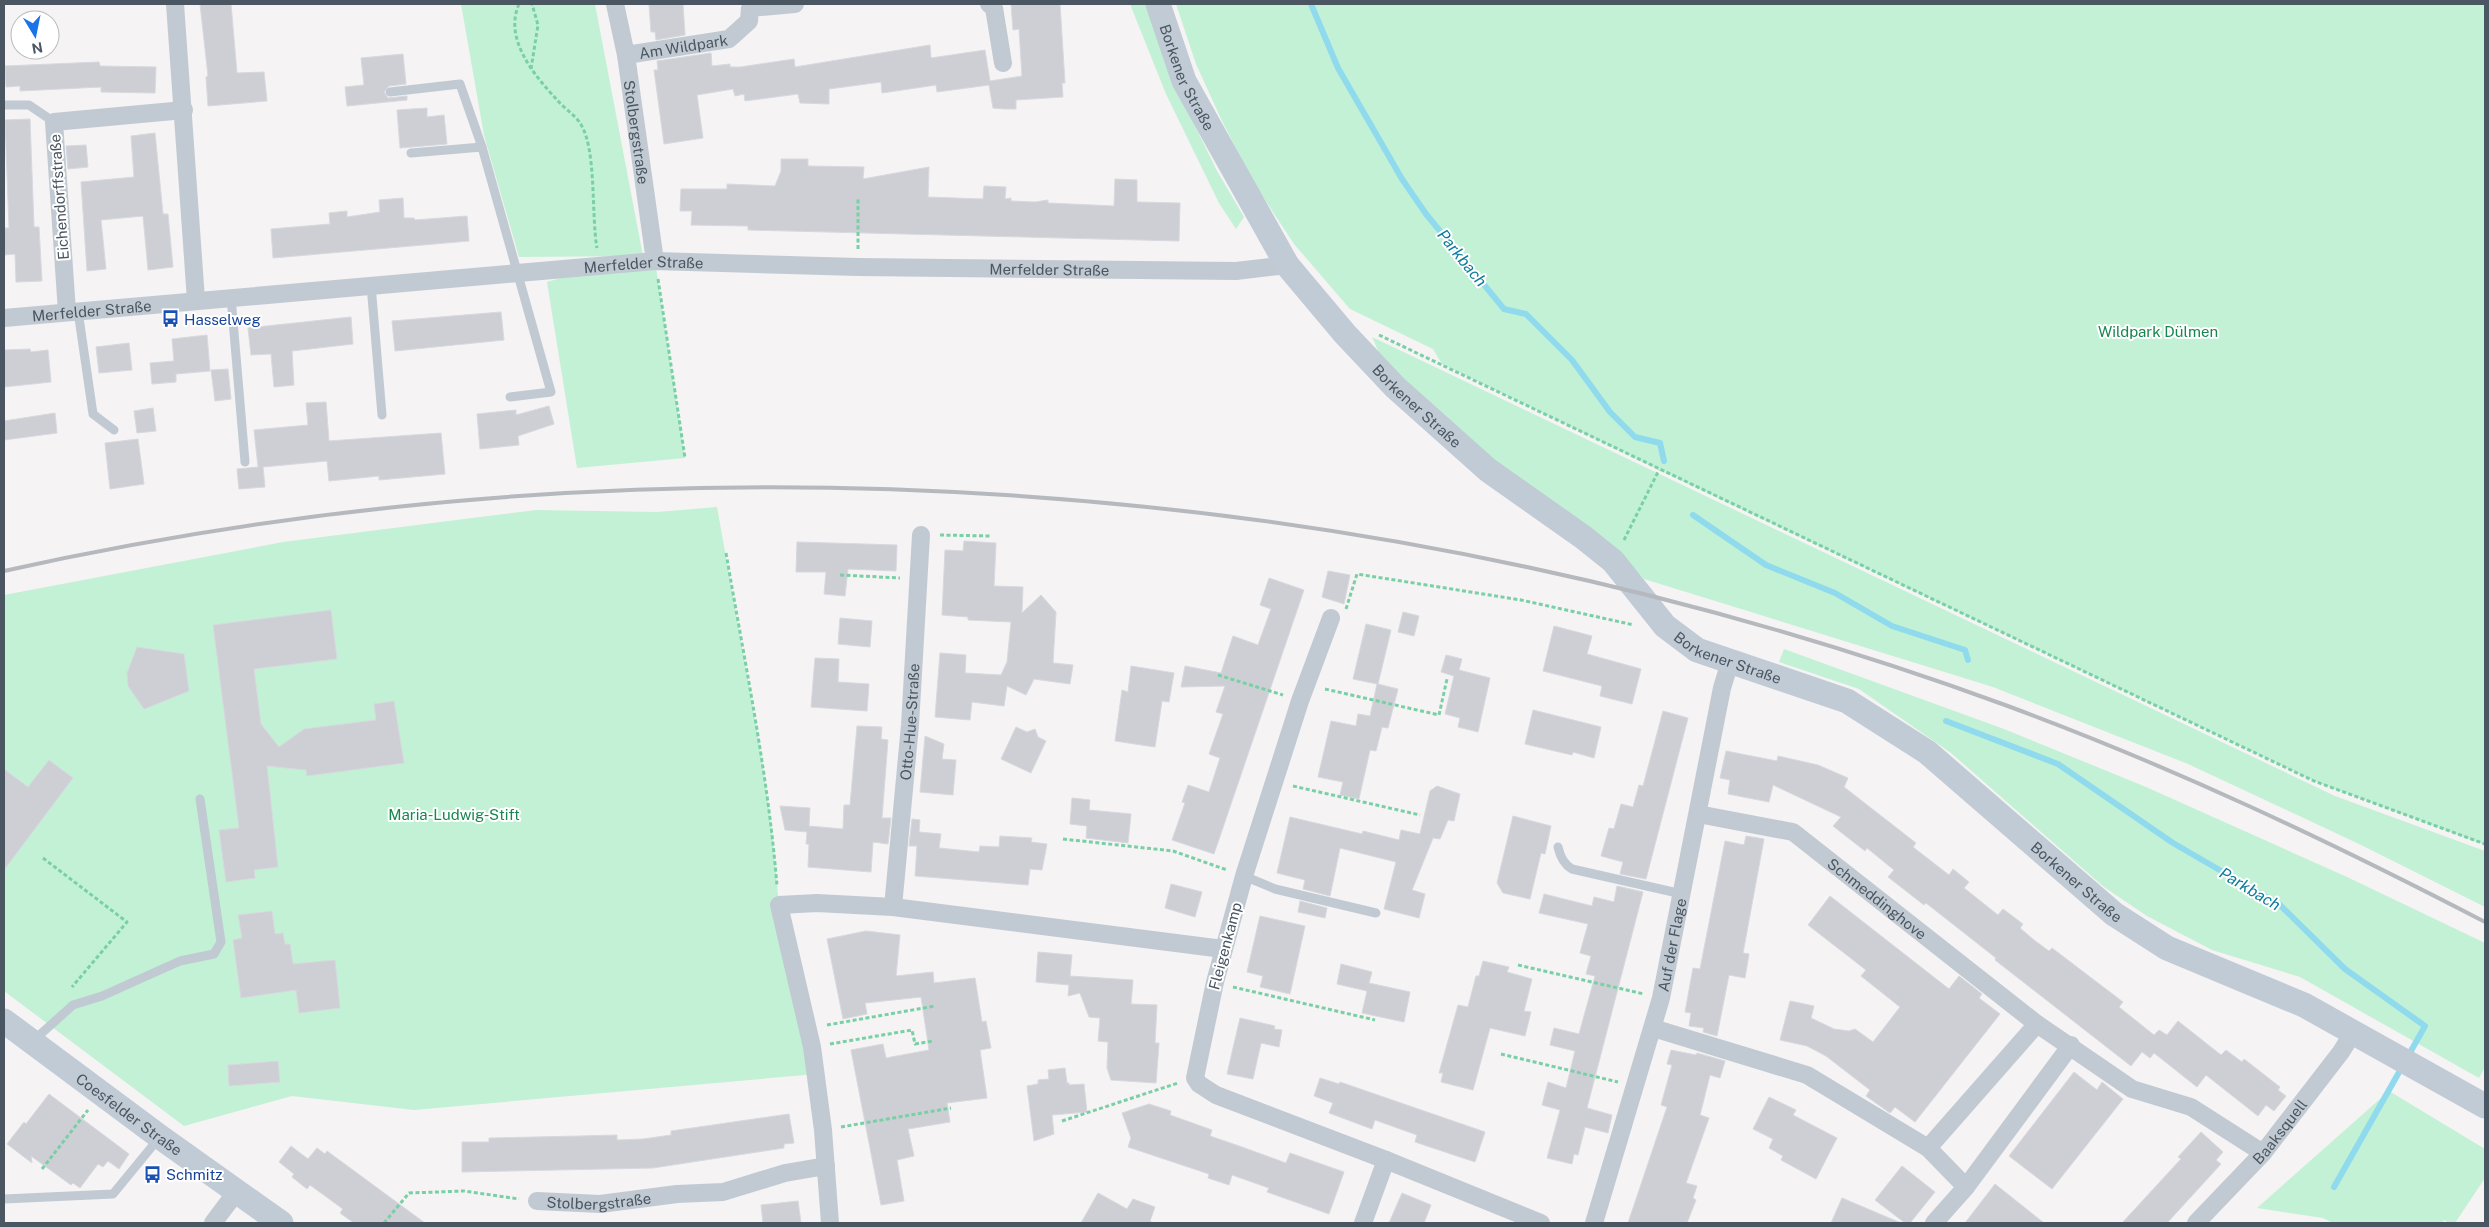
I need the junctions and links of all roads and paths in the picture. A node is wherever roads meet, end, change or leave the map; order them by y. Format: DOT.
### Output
graph roads {
  1 [pos="175,4"];
  2 [pos="519,4"];
  3 [pos="532,4"];
  4 [pos="615,4"];
  5 [pos="795,4"];
  6 [pos="989,4"];
  7 [pos="1158,4"];
  8 [pos="750,6"];
  9 [pos="626,55"];
  10 [pos="1003,64"];
  11 [pos="531,69"];
  12 [pos="390,92"];
  13 [pos="4,105"];
  14 [pos="184,110"];
  15 [pos="54,122"];
  16 [pos="482,147"];
  17 [pos="411,153"];
  18 [pos="858,198"];
  19 [pos="655,261"];
  20 [pos="1287,265"];
  21 [pos="601,266"];
  22 [pos="858,267"];
  23 [pos="516,273"];
  24 [pos="371,285"];
  25 [pos="231,297"];
  26 [pos="196,300"];
  27 [pos="72,312"];
  28 [pos="4,318"];
  29 [pos="1345,334"];
  30 [pos="510,397"];
  31 [pos="382,415"];
  32 [pos="114,430"];
  33 [pos="685,458"];
  34 [pos="245,462"];
  35 [pos="1659,470"];
  36 [pos="921,535"];
  37 [pos="990,536"];
  38 [pos="726,553"];
  39 [pos="1613,561"];
  40 [pos="840,575"];
  41 [pos="918,578"];
  42 [pos="1331,618"];
  43 [pos="1665,626"];
  44 [pos="1730,662"];
  45 [pos="1218,675"];
  46 [pos="1447,679"];
  47 [pos="1304,693"];
  48 [pos="1276,782"];
  49 [pos="200,799"];
  50 [pos="1698,814"];
  51 [pos="1420,815"];
  52 [pos="1063,839"];
  53 [pos="2485,844"];
  54 [pos="1558,847"];
  55 [pos="43,858"];
  56 [pos="1244,876"];
  57 [pos="1682,894"];
  58 [pos="779,905"];
  59 [pos="893,907"];
  60 [pos="1376,913"];
  61 [pos="1223,949"];
  62 [pos="1518,965"];
  63 [pos="1215,982"];
  64 [pos="72,987"];
  65 [pos="1661,998"];
  66 [pos="935,1006"];
  67 [pos="1375,1020"];
  68 [pos="4,1021"];
  69 [pos="2038,1024"];
  70 [pos="1652,1028"];
  71 [pos="808,1029"];
  72 [pos="2354,1031"];
  73 [pos="933,1041"];
  74 [pos="32,1042"];
  75 [pos="2071,1045"];
  76 [pos="812,1047"];
  77 [pos="1502,1054"];
  78 [pos="1195,1078"];
  79 [pos="1635,1086"];
  80 [pos="101,1093"];
  81 [pos="2485,1106"];
  82 [pos="951,1108"];
  83 [pos="1062,1121"];
  84 [pos="823,1130"];
  85 [pos="160,1137"];
  86 [pos="1928,1148"];
  87 [pos="2263,1154"];
  88 [pos="1386,1160"];
  89 [pos="826,1166"];
  90 [pos="42,1169"];
  91 [pos="1966,1187"];
  92 [pos="237,1191"];
  93 [pos="4,1199"];
  94 [pos="536,1202"];
  95 [pos="213,1223"];
  96 [pos="282,1223"];
  97 [pos="384,1223"];
  98 [pos="830,1223"];
  99 [pos="1362,1223"];
  100 [pos="1541,1223"];
  101 [pos="1594,1223"];
  102 [pos="1934,1223"];
  103 [pos="2196,1223"];
  1 -- 14 [label="street"];
  2 -- 11 [label="path"];
  3 -- 11 [label="path"];
  4 -- 9 [label="street, Stolbergstraße"];
  5 -- 8 [label="street, Am Wildpark"];
  6 -- 10 [label="street"];
  7 -- 20 [label="street, Borkener Straße"];
  8 -- 9 [label="street, Am Wildpark"];
  9 -- 19 [label="street, Stolbergstraße"];
  11 -- 21 [label="path"];
  12 -- 16 [label="lane"];
  13 -- 15 [label="lane"];
  14 -- 15 [label="street, Eichendorffstraße"];
  14 -- 26 [label="street"];
  15 -- 27 [label="street, Eichendorffstraße"];
  16 -- 17 [label="lane"];
  16 -- 23 [label="lane"];
  18 -- 22 [label="path"];
  19 -- 21 [label="street, Merfelder Straße"];
  19 -- 22 [label="street, Merfelder Straße"];
  19 -- 33 [label="path"];
  20 -- 22 [label="street, Merfelder Straße"];
  20 -- 29 [label="street, Borkener Straße"];
  21 -- 23 [label="street, Merfelder Straße"];
  23 -- 24 [label="street, Merfelder Straße"];
  23 -- 30 [label="lane"];
  24 -- 25 [label="street, Merfelder Straße"];
  24 -- 31 [label="lane"];
  25 -- 26 [label="street, Merfelder Straße"];
  25 -- 34 [label="lane"];
  26 -- 27 [label="street, Merfelder Straße"];
  27 -- 28 [label="street, Merfelder Straße"];
  27 -- 32 [label="lane"];
  29 -- 35 [label="path"];
  29 -- 39 [label="street, Borkener Straße"];
  35 -- 39 [label="path"];
  35 -- 53 [label="path"];
  36 -- 37 [label="path"];
  36 -- 41 [label="street, Otto-Hue-Straße"];
  38 -- 58 [label="path"];
  39 -- 43 [label="street, Borkener Straße"];
  40 -- 41 [label="path"];
  41 -- 59 [label="street, Otto-Hue-Straße"];
  42 -- 43 [label="path"];
  42 -- 47 [label="street, Fleigenkamp"];
  43 -- 44 [label="street, Borkener Straße"];
  44 -- 50 [label="street, Auf der Flage"];
  44 -- 72 [label="street, Borkener Straße"];
  45 -- 47 [label="path"];
  46 -- 47 [label="path"];
  47 -- 48 [label="street, Fleigenkamp"];
  48 -- 51 [label="path"];
  48 -- 56 [label="street, Fleigenkamp"];
  49 -- 74 [label="lane"];
  50 -- 57 [label="street, Auf der Flage"];
  50 -- 69 [label="street, Schmeddinghove"];
  52 -- 56 [label="path"];
  54 -- 57 [label="lane"];
  55 -- 64 [label="path"];
  56 -- 60 [label="lane"];
  56 -- 61 [label="street, Fleigenkamp"];
  57 -- 65 [label="street, Auf der Flage"];
  58 -- 59 [label="street"];
  58 -- 71 [label="street"];
  59 -- 61 [label="street"];
  61 -- 63 [label="street, Fleigenkamp"];
  62 -- 65 [label="path"];
  63 -- 67 [label="path"];
  63 -- 78 [label="street, Fleigenkamp"];
  65 -- 70 [label="street, Auf der Flage"];
  66 -- 71 [label="path"];
  68 -- 74 [label="street, Coesfelder Straße"];
  69 -- 75 [label="street, Schmeddinghove"];
  69 -- 86 [label="street"];
  70 -- 79 [label="street, Auf der Flage"];
  70 -- 86 [label="street"];
  71 -- 76 [label="street"];
  72 -- 81 [label="street, Borkener Straße"];
  72 -- 87 [label="street, Baaksquell"];
  73 -- 76 [label="path"];
  74 -- 80 [label="street, Coesfelder Straße"];
  75 -- 87 [label="street, Schmeddinghove"];
  75 -- 91 [label="street"];
  76 -- 84 [label="street"];
  77 -- 79 [label="path"];
  78 -- 83 [label="path"];
  78 -- 88 [label="street"];
  79 -- 101 [label="street, Auf der Flage"];
  80 -- 85 [label="street, Coesfelder Straße"];
  80 -- 90 [label="path"];
  82 -- 84 [label="path"];
  84 -- 89 [label="street"];
  85 -- 92 [label="street, Coesfelder Straße"];
  85 -- 93 [label="lane"];
  86 -- 91 [label="street"];
  87 -- 103 [label="street, Baaksquell"];
  88 -- 99 [label="street"];
  88 -- 100 [label="street"];
  89 -- 94 [label="street, Stolbergstraße"];
  89 -- 98 [label="street"];
  91 -- 102 [label="street"];
  92 -- 95 [label="street"];
  92 -- 96 [label="street, Coesfelder Straße"];
  94 -- 97 [label="path, Stolbergstraße"];
}
